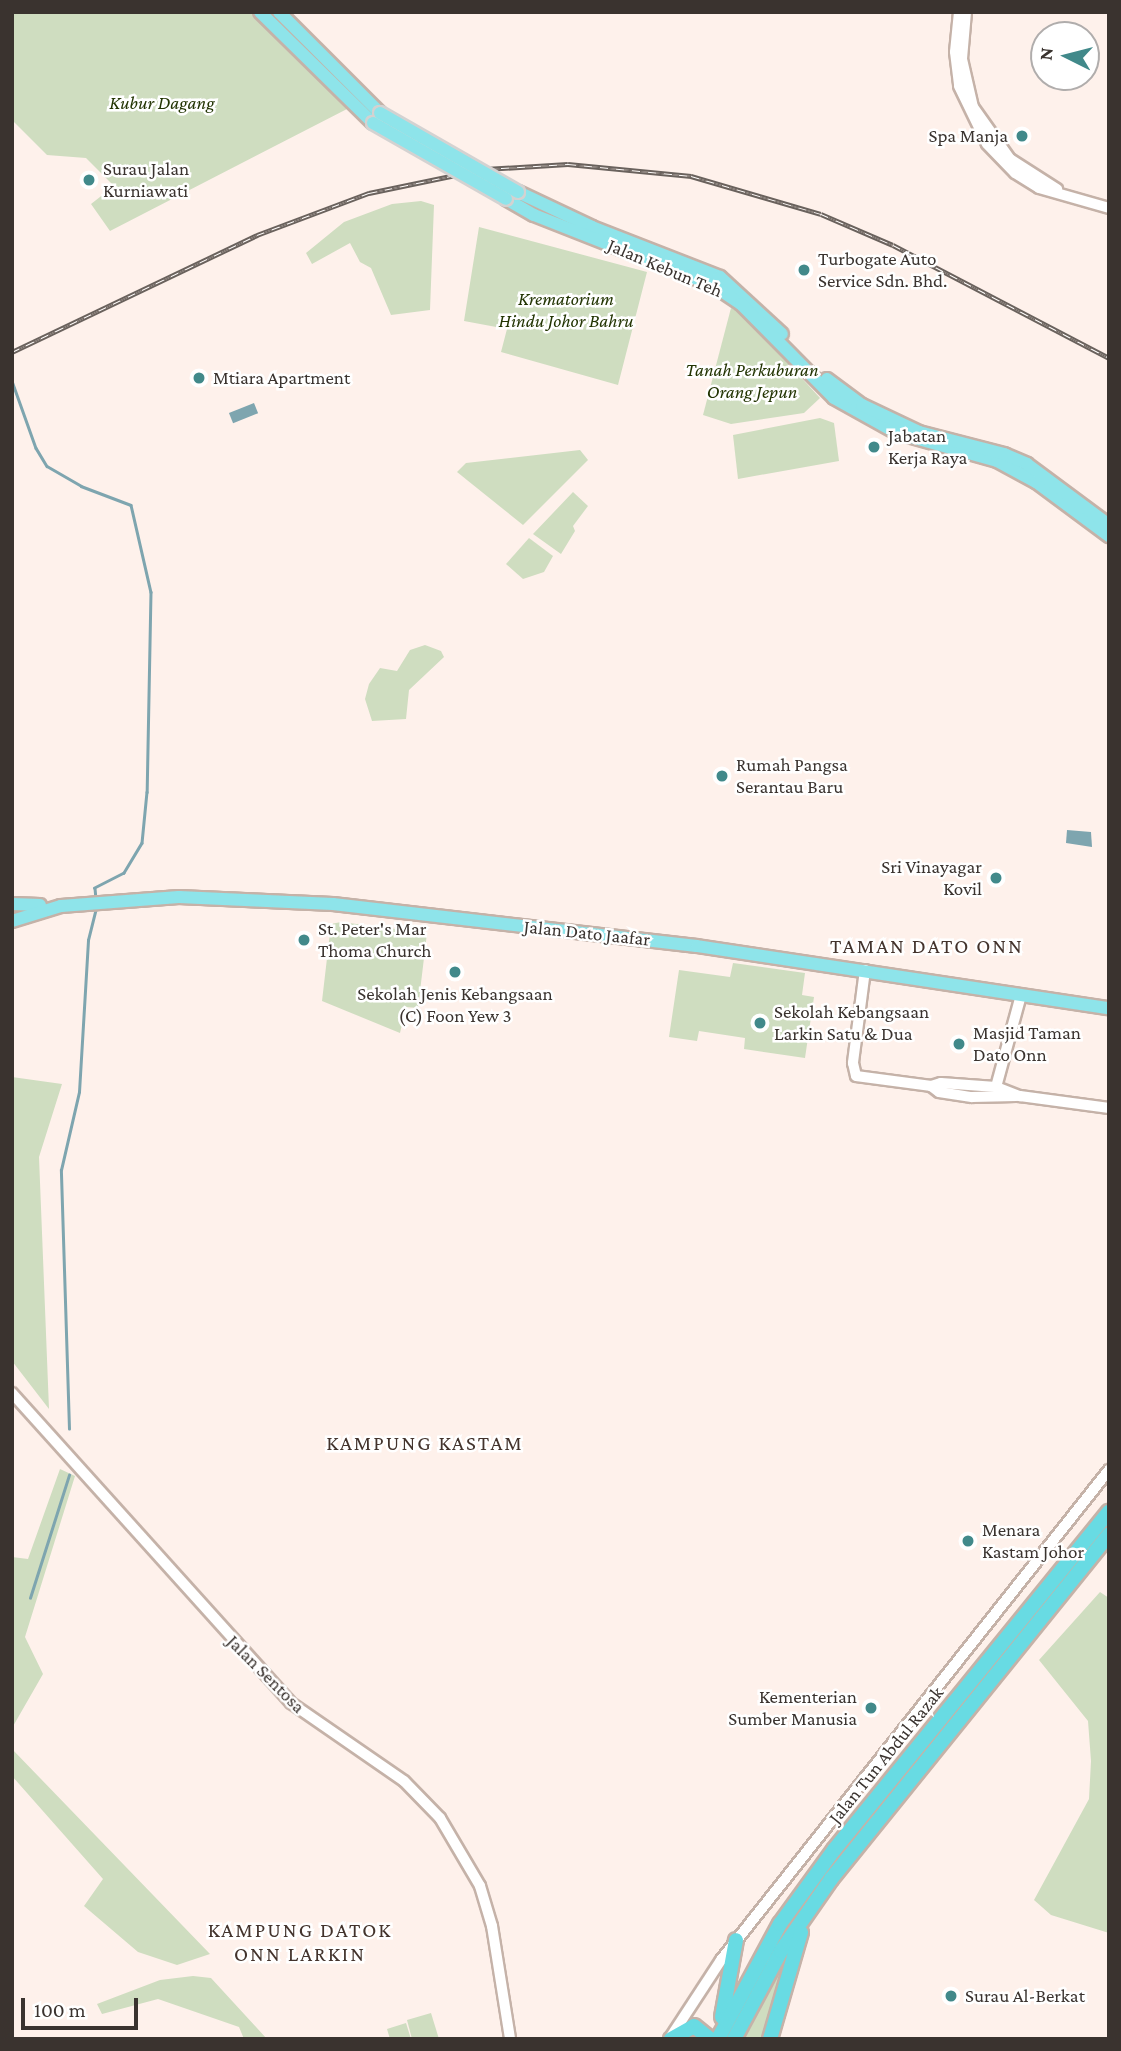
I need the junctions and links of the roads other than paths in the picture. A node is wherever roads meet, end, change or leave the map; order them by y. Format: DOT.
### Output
graph roads {
  1 [pos="260,12"];
  2 [pos="959,12"];
  3 [pos="966,12"];
  4 [pos="273,16"];
  5 [pos="512,195"];
  6 [pos="1109,202"];
  7 [pos="1109,208"];
  8 [pos="1109,526"];
  9 [pos="1109,536"];
  10 [pos="12,895"];
  11 [pos="12,904"];
  12 [pos="55,906"];
  13 [pos="12,921"];
  14 [pos="12,929"];
  15 [pos="865,970"];
  16 [pos="1021,995"];
  17 [pos="1109,1008"];
  18 [pos="931,1086"];
  19 [pos="996,1087"];
  20 [pos="1020,1096"];
  21 [pos="967,1097"];
  22 [pos="1109,1108"];
  23 [pos="12,1393"];
  24 [pos="1109,1470"];
  25 [pos="1109,1512"];
  26 [pos="1109,1534"];
  27 [pos="831,1879"];
  28 [pos="736,1941"];
  29 [pos="720,2038"];
  30 [pos="510,2039"];
  31 [pos="671,2039"];
  32 [pos="770,2039"];
  1 -- 4 [label="main road, Jalan Kebun Teh"];
  2 -- 7 [label="street"];
  3 -- 6 [label="street"];
  4 -- 5 [label="main road, Jalan Kebun Teh, bridge"];
  5 -- 8 [label="main road, Jalan Kebun Teh"];
  5 -- 9 [label="main road, Jalan Kebun Teh"];
  10 -- 12 [label="main road"];
  11 -- 12 [label="main road, Jalan Dato Jaafar"];
  12 -- 13 [label="main road, Jalan Dato Jaafar"];
  12 -- 14 [label="main road"];
  12 -- 15 [label="main road, Jalan Dato Jaafar"];
  15 -- 16 [label="main road, Jalan Dato Jaafar"];
  15 -- 18 [label="street"];
  16 -- 17 [label="main road, Jalan Dato Jaafar"];
  16 -- 19 [label="street"];
  18 -- 19 [label="street"];
  18 -- 21 [label="street"];
  19 -- 20 [label="street"];
  19 -- 21 [label="street"];
  20 -- 21 [label="street"];
  20 -- 22 [label="street"];
  23 -- 30 [label="street, Jalan Sentosa"];
  24 -- 28 [label="street"];
  25 -- 29 [label="highway, Jalan Tun Abdul Razak"];
  26 -- 27 [label="highway, Jalan Tun Abdul Razak"];
  27 -- 29 [label="highway, Jalan Tun Abdul Razak"];
  27 -- 32 [label="highway"];
  28 -- 29 [label="highway"];
  28 -- 31 [label="street"];
  29 -- 31 [label="highway"];
}
